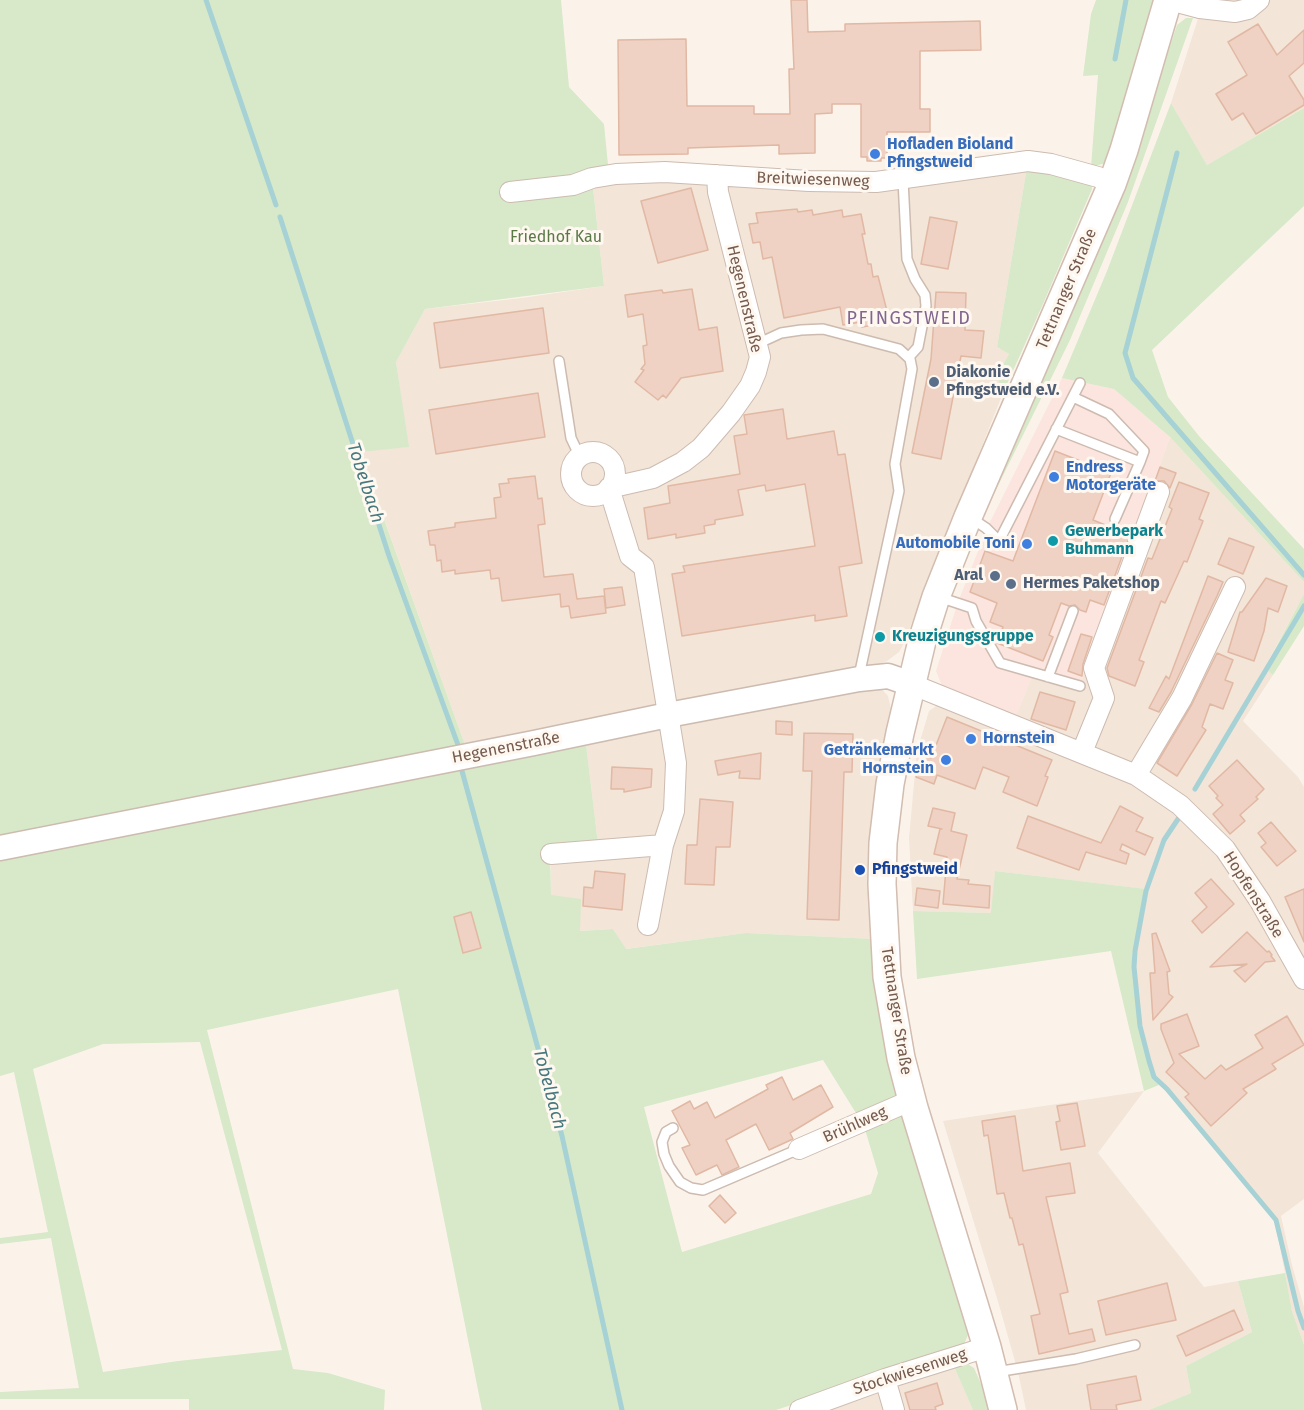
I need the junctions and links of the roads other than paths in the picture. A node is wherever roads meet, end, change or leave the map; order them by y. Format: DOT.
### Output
graph roads {
  1 [pos="1169,0"];
  2 [pos="1259,0"];
  3 [pos="717,175"];
  4 [pos="903,180"];
  5 [pos="1112,184"];
  6 [pos="510,192"];
  7 [pos="757,344"];
  8 [pos="909,357"];
  9 [pos="559,361"];
  10 [pos="1080,383"];
  11 [pos="1073,397"];
  12 [pos="1056,429"];
  13 [pos="580,457"];
  14 [pos="1140,462"];
  15 [pos="609,488"];
  16 [pos="1159,492"];
  17 [pos="968,517"];
  18 [pos="1115,519"];
  19 [pos="1234,587"];
  20 [pos="936,597"];
  21 [pos="1073,611"];
  22 [pos="1048,677"];
  23 [pos="859,679"];
  24 [pos="911,684"];
  25 [pos="1080,686"];
  26 [pos="668,715"];
  27 [pos="1082,752"];
  28 [pos="1136,775"];
  29 [pos="663,845"];
  30 [pos="0,848"];
  31 [pos="551,854"];
  32 [pos="648,925"];
  33 [pos="1304,979"];
  34 [pos="912,1100"];
  35 [pos="673,1128"];
  36 [pos="799,1149"];
  37 [pos="1135,1345"];
  38 [pos="990,1360"];
  39 [pos="885,1379"];
  40 [pos="800,1410"];
  41 [pos="894,1410"];
  42 [pos="1003,1410"];
  1 -- 2 [label="street"];
  1 -- 5 [label="main road, Tettnanger Straße"];
  3 -- 4 [label="street, Breitwiesenweg"];
  3 -- 6 [label="street, Breitwiesenweg"];
  3 -- 7 [label="street, Hegenenstraße"];
  4 -- 5 [label="street, Breitwiesenweg"];
  4 -- 8 [label="lane"];
  5 -- 17 [label="main road, Tettnanger Straße"];
  7 -- 8 [label="lane"];
  7 -- 15 [label="street, Hegenenstraße"];
  8 -- 23 [label="lane"];
  9 -- 13 [label="lane"];
  10 -- 11 [label="lane"];
  11 -- 12 [label="lane"];
  11 -- 14 [label="lane"];
  12 -- 14 [label="lane"];
  12 -- 17 [label="lane"];
  13 -- 15 [label="street"];
  13 -- 15 [label="street, Hegenenstraße"];
  14 -- 18 [label="lane"];
  15 -- 26 [label="street"];
  16 -- 27 [label="street"];
  17 -- 20 [label="main road, Tettnanger Straße"];
  19 -- 28 [label="street"];
  20 -- 22 [label="lane"];
  20 -- 24 [label="main road, Tettnanger Straße"];
  21 -- 22 [label="lane"];
  22 -- 25 [label="lane"];
  23 -- 24 [label="street, Hegenenstraße"];
  23 -- 26 [label="street, Hegenenstraße"];
  24 -- 27 [label="street, Hopfenstraße"];
  24 -- 34 [label="main road, Tettnanger Straße"];
  26 -- 29 [label="street"];
  26 -- 30 [label="street, Hegenenstraße"];
  27 -- 28 [label="street, Hopfenstraße"];
  28 -- 33 [label="street, Hopfenstraße"];
  29 -- 31 [label="street"];
  29 -- 32 [label="street"];
  34 -- 36 [label="street, Brühlweg"];
  34 -- 38 [label="main road, Tettnanger Straße"];
  35 -- 36 [label="lane"];
  37 -- 38 [label="lane"];
  38 -- 39 [label="street, Stockwiesenweg"];
  38 -- 42 [label="main road, Tettnanger Straße"];
  39 -- 40 [label="street, Stockwiesenweg"];
  39 -- 41 [label="street"];
}
